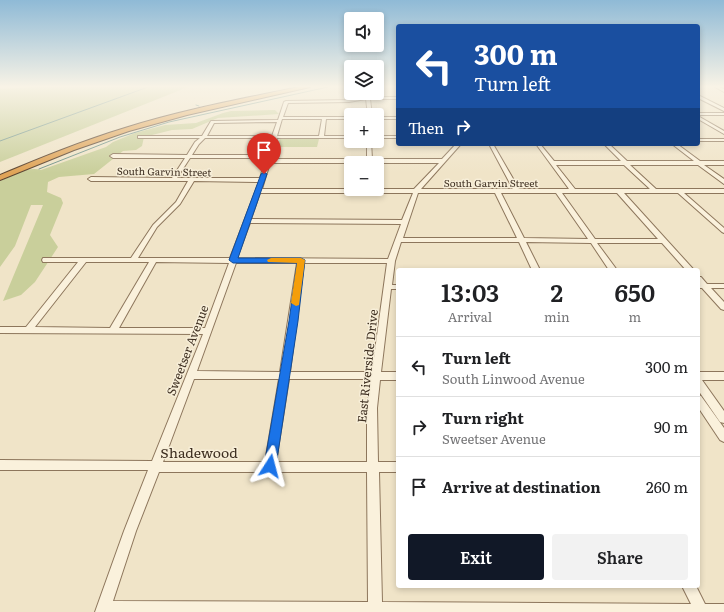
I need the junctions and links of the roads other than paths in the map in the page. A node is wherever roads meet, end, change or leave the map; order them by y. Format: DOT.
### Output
graph roads {
  1 [pos="166,116"];
  2 [pos="175,116"];
  3 [pos="281,116"];
  4 [pos="324,118"];
  5 [pos="344,118"];
  6 [pos="384,118"];
  7 [pos="396,118"];
  8 [pos="700,118"];
  9 [pos="280,119"];
  10 [pos="724,133"];
  11 [pos="140,137"];
  12 [pos="203,137"];
  13 [pos="274,137"];
  14 [pos="321,137"];
  15 [pos="344,137"];
  16 [pos="384,137"];
  17 [pos="396,137"];
  18 [pos="700,140"];
  19 [pos="724,140"];
  20 [pos="456,146"];
  21 [pos="492,146"];
  22 [pos="540,146"];
  23 [pos="608,146"];
  24 [pos="677,146"];
  25 [pos="113,156"];
  26 [pos="188,157"];
  27 [pos="269,159"];
  28 [pos="344,161"];
  29 [pos="442,161"];
  30 [pos="384,162"];
  31 [pos="553,163"];
  32 [pos="626,163"];
  33 [pos="699,163"];
  34 [pos="724,163"];
  35 [pos="0,175"];
  36 [pos="0,178"];
  37 [pos="91,179"];
  38 [pos="174,179"];
  39 [pos="192,180"];
  40 [pos="262,180"];
  41 [pos="724,182"];
  42 [pos="344,190"];
  43 [pos="384,190"];
  44 [pos="258,191"];
  45 [pos="416,191"];
  46 [pos="497,191"];
  47 [pos="517,191"];
  48 [pos="558,191"];
  49 [pos="574,191"];
  50 [pos="619,191"];
  51 [pos="656,191"];
  52 [pos="724,191"];
  53 [pos="680,192"];
  54 [pos="247,222"];
  55 [pos="404,222"];
  56 [pos="724,231"];
  57 [pos="398,240"];
  58 [pos="522,240"];
  59 [pos="592,241"];
  60 [pos="664,241"];
  61 [pos="46,260"];
  62 [pos="84,260"];
  63 [pos="133,260"];
  64 [pos="154,260"];
  65 [pos="233,260"];
  66 [pos="301,260"];
  67 [pos="391,261"];
  68 [pos="535,268"];
  69 [pos="612,268"];
  70 [pos="688,268"];
  71 [pos="702,286"];
  72 [pos="724,286"];
  73 [pos="387,287"];
  74 [pos="396,287"];
  75 [pos="724,307"];
  76 [pos="0,330"];
  77 [pos="28,330"];
  78 [pos="113,330"];
  79 [pos="208,331"];
  80 [pos="191,375"];
  81 [pos="285,376"];
  82 [pos="375,376"];
  83 [pos="396,376"];
  84 [pos="700,376"];
  85 [pos="724,376"];
  86 [pos="700,385"];
  87 [pos="700,402"];
  88 [pos="724,419"];
  89 [pos="724,437"];
  90 [pos="0,465"];
  91 [pos="270,466"];
  92 [pos="156,467"];
  93 [pos="372,467"];
  94 [pos="396,467"];
  95 [pos="690,588"];
  96 [pos="102,610"];
  97 [pos="375,611"];
  98 [pos="701,611"];
  99 [pos="724,611"];
  1 -- 35 [label="highway"];
  2 -- 36 [label="highway"];
  3 -- 9 [label="street, Sweetser Avenue"];
  4 -- 5 [label="street"];
  4 -- 9 [label="street"];
  4 -- 14 [label="street"];
  6 -- 7 [label="street"];
  8 -- 10 [label="street"];
  9 -- 12 [label="street"];
  9 -- 13 [label="street, Sweetser Avenue"];
  11 -- 12 [label="street"];
  12 -- 13 [label="street"];
  12 -- 26 [label="street"];
  13 -- 14 [label="street"];
  13 -- 27 [label="street, Sweetser Avenue"];
  14 -- 15 [label="street"];
  16 -- 17 [label="street"];
  18 -- 19 [label="street"];
  20 -- 29 [label="street, East Riverside Drive"];
  21 -- 47 [label="street"];
  22 -- 31 [label="street"];
  23 -- 32 [label="street"];
  24 -- 33 [label="street"];
  25 -- 26 [label="street"];
  26 -- 27 [label="street"];
  26 -- 38 [label="street"];
  27 -- 28 [label="street"];
  27 -- 40 [label="street, Sweetser Avenue"];
  29 -- 30 [label="street"];
  29 -- 45 [label="street, East Riverside Drive"];
  31 -- 32 [label="street"];
  31 -- 49 [label="street"];
  32 -- 33 [label="street"];
  32 -- 51 [label="street"];
  33 -- 34 [label="street"];
  33 -- 41 [label="street"];
  37 -- 38 [label="street, South Garvin Street"];
  38 -- 39 [label="street, South Garvin Street"];
  39 -- 40 [label="street, South Garvin Street"];
  39 -- 63 [label="street"];
  40 -- 44 [label="street, Sweetser Avenue"];
  42 -- 44 [label="street, South Garvin Street"];
  43 -- 45 [label="street, South Garvin Street"];
  44 -- 54 [label="street, Sweetser Avenue"];
  45 -- 46 [label="street, South Garvin Street"];
  45 -- 55 [label="street, East Riverside Drive"];
  46 -- 47 [label="street, South Garvin Street"];
  46 -- 58 [label="street"];
  47 -- 48 [label="street, South Garvin Street"];
  48 -- 49 [label="street, South Garvin Street"];
  48 -- 59 [label="street"];
  49 -- 50 [label="street, South Garvin Street"];
  50 -- 51 [label="street, South Garvin Street"];
  50 -- 60 [label="street"];
  51 -- 53 [label="street, South Garvin Street"];
  52 -- 53 [label="street, South Garvin Street"];
  53 -- 56 [label="street"];
  54 -- 55 [label="street"];
  54 -- 65 [label="street, Sweetser Avenue"];
  55 -- 57 [label="street, East Riverside Drive"];
  57 -- 58 [label="street"];
  57 -- 67 [label="street, East Riverside Drive"];
  58 -- 59 [label="street"];
  58 -- 68 [label="street"];
  59 -- 60 [label="street"];
  59 -- 69 [label="street"];
  60 -- 70 [label="street"];
  61 -- 62 [label="street"];
  62 -- 63 [label="street"];
  62 -- 77 [label="street"];
  63 -- 64 [label="street"];
  64 -- 65 [label="street"];
  64 -- 78 [label="street"];
  65 -- 66 [label="street"];
  65 -- 79 [label="street, Sweetser Avenue"];
  66 -- 67 [label="street"];
  66 -- 81 [label="street"];
  67 -- 73 [label="street, East Riverside Drive"];
  71 -- 72 [label="street"];
  71 -- 75 [label="street"];
  73 -- 74 [label="street"];
  73 -- 82 [label="street, East Riverside Drive"];
  76 -- 77 [label="street"];
  77 -- 78 [label="street"];
  78 -- 79 [label="street"];
  79 -- 80 [label="street, Sweetser Avenue"];
  80 -- 81 [label="street"];
  80 -- 92 [label="street, Sweetser Avenue"];
  81 -- 82 [label="street"];
  81 -- 91 [label="street"];
  82 -- 83 [label="street"];
  82 -- 93 [label="street, East Riverside Drive"];
  84 -- 85 [label="street"];
  86 -- 88 [label="street"];
  87 -- 89 [label="street"];
  90 -- 92 [label="street, Shadewood"];
  91 -- 92 [label="street, Shadewood"];
  91 -- 93 [label="street, Shadewood"];
  92 -- 96 [label="street, Sweetser Avenue"];
  93 -- 94 [label="street, Shadewood"];
  93 -- 97 [label="street, East Riverside Drive"];
  95 -- 98 [label="street"];
  96 -- 97 [label="street"];
  97 -- 98 [label="street"];
  98 -- 99 [label="street"];
}
